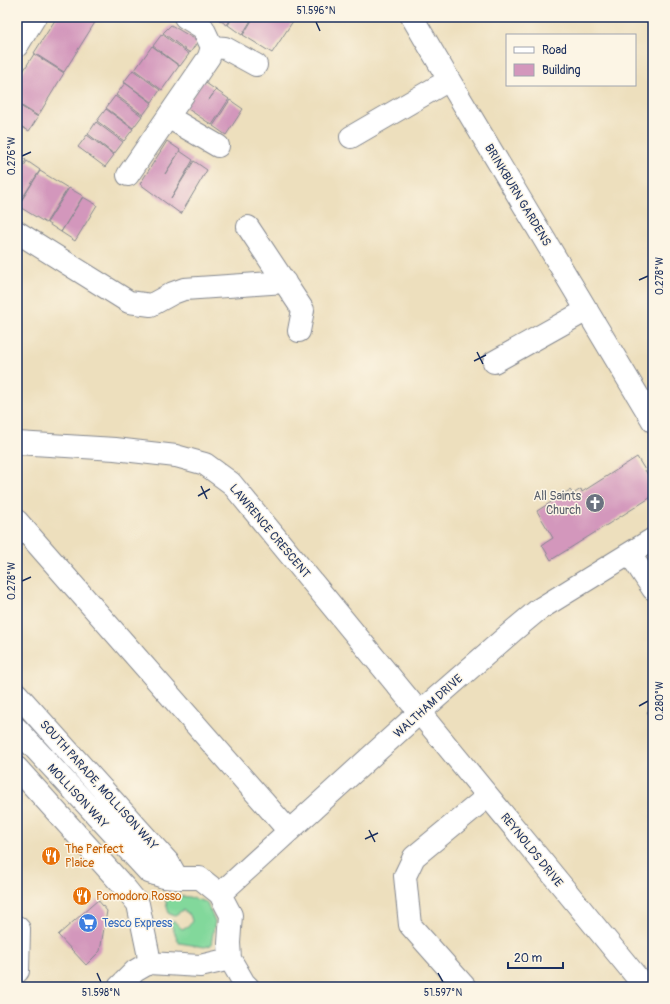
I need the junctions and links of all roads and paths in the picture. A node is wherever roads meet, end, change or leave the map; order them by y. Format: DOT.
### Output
graph roads {
  1 [pos="35,17"];
  2 [pos="185,17"];
  3 [pos="412,17"];
  4 [pos="17,46"];
  5 [pos="212,47"];
  6 [pos="256,65"];
  7 [pos="449,80"];
  8 [pos="168,116"];
  9 [pos="351,137"];
  10 [pos="218,146"];
  11 [pos="128,176"];
  12 [pos="248,226"];
  13 [pos="17,232"];
  14 [pos="285,282"];
  15 [pos="587,310"];
  16 [pos="299,331"];
  17 [pos="494,362"];
  18 [pos="653,421"];
  19 [pos="17,443"];
  20 [pos="17,520"];
  21 [pos="653,539"];
  22 [pos="630,554"];
  23 [pos="653,589"];
  24 [pos="17,694"];
  25 [pos="420,712"];
  26 [pos="17,729"];
  27 [pos="17,768"];
  28 [pos="488,796"];
  29 [pos="290,832"];
  30 [pos="178,878"];
  31 [pos="220,894"];
  32 [pos="17,927"];
  33 [pos="230,959"];
  34 [pos="149,963"];
  35 [pos="17,972"];
  36 [pos="119,987"];
  37 [pos="248,987"];
  38 [pos="465,987"];
  39 [pos="645,987"];
  1 -- 4 [label="street"];
  2 -- 5 [label="street"];
  3 -- 7 [label="street, BRINKBURN GARDENS"];
  5 -- 6 [label="street"];
  5 -- 8 [label="street"];
  7 -- 9 [label="street"];
  7 -- 15 [label="street, BRINKBURN GARDENS"];
  8 -- 10 [label="street"];
  8 -- 11 [label="street"];
  12 -- 14 [label="street"];
  13 -- 14 [label="street"];
  14 -- 16 [label="street"];
  15 -- 17 [label="street"];
  15 -- 18 [label="street, BRINKBURN GARDENS"];
  19 -- 25 [label="street, LAWRENCE CRESCENT"];
  20 -- 29 [label="street"];
  21 -- 22 [label="street, WALTHAM DRIVE"];
  22 -- 23 [label="street"];
  22 -- 25 [label="street, WALTHAM DRIVE"];
  24 -- 30 [label="street, SOUTH PARADE, MOLLISON WAY"];
  25 -- 28 [label="street, REYNOLDS DRIVE"];
  25 -- 29 [label="street, WALTHAM DRIVE"];
  26 -- 30 [label="street, MOLLISON WAY"];
  27 -- 34 [label="street"];
  28 -- 38 [label="street"];
  28 -- 39 [label="street, REYNOLDS DRIVE"];
  29 -- 31 [label="street, WALTHAM DRIVE"];
  30 -- 31 [label="street, MOLLISON WAY"];
  31 -- 33 [label="street, MOLLISON WAY"];
  32 -- 35 [label="street"];
  33 -- 34 [label="street"];
  33 -- 37 [label="street, MOLLISON WAY"];
  34 -- 36 [label="street"];
}
